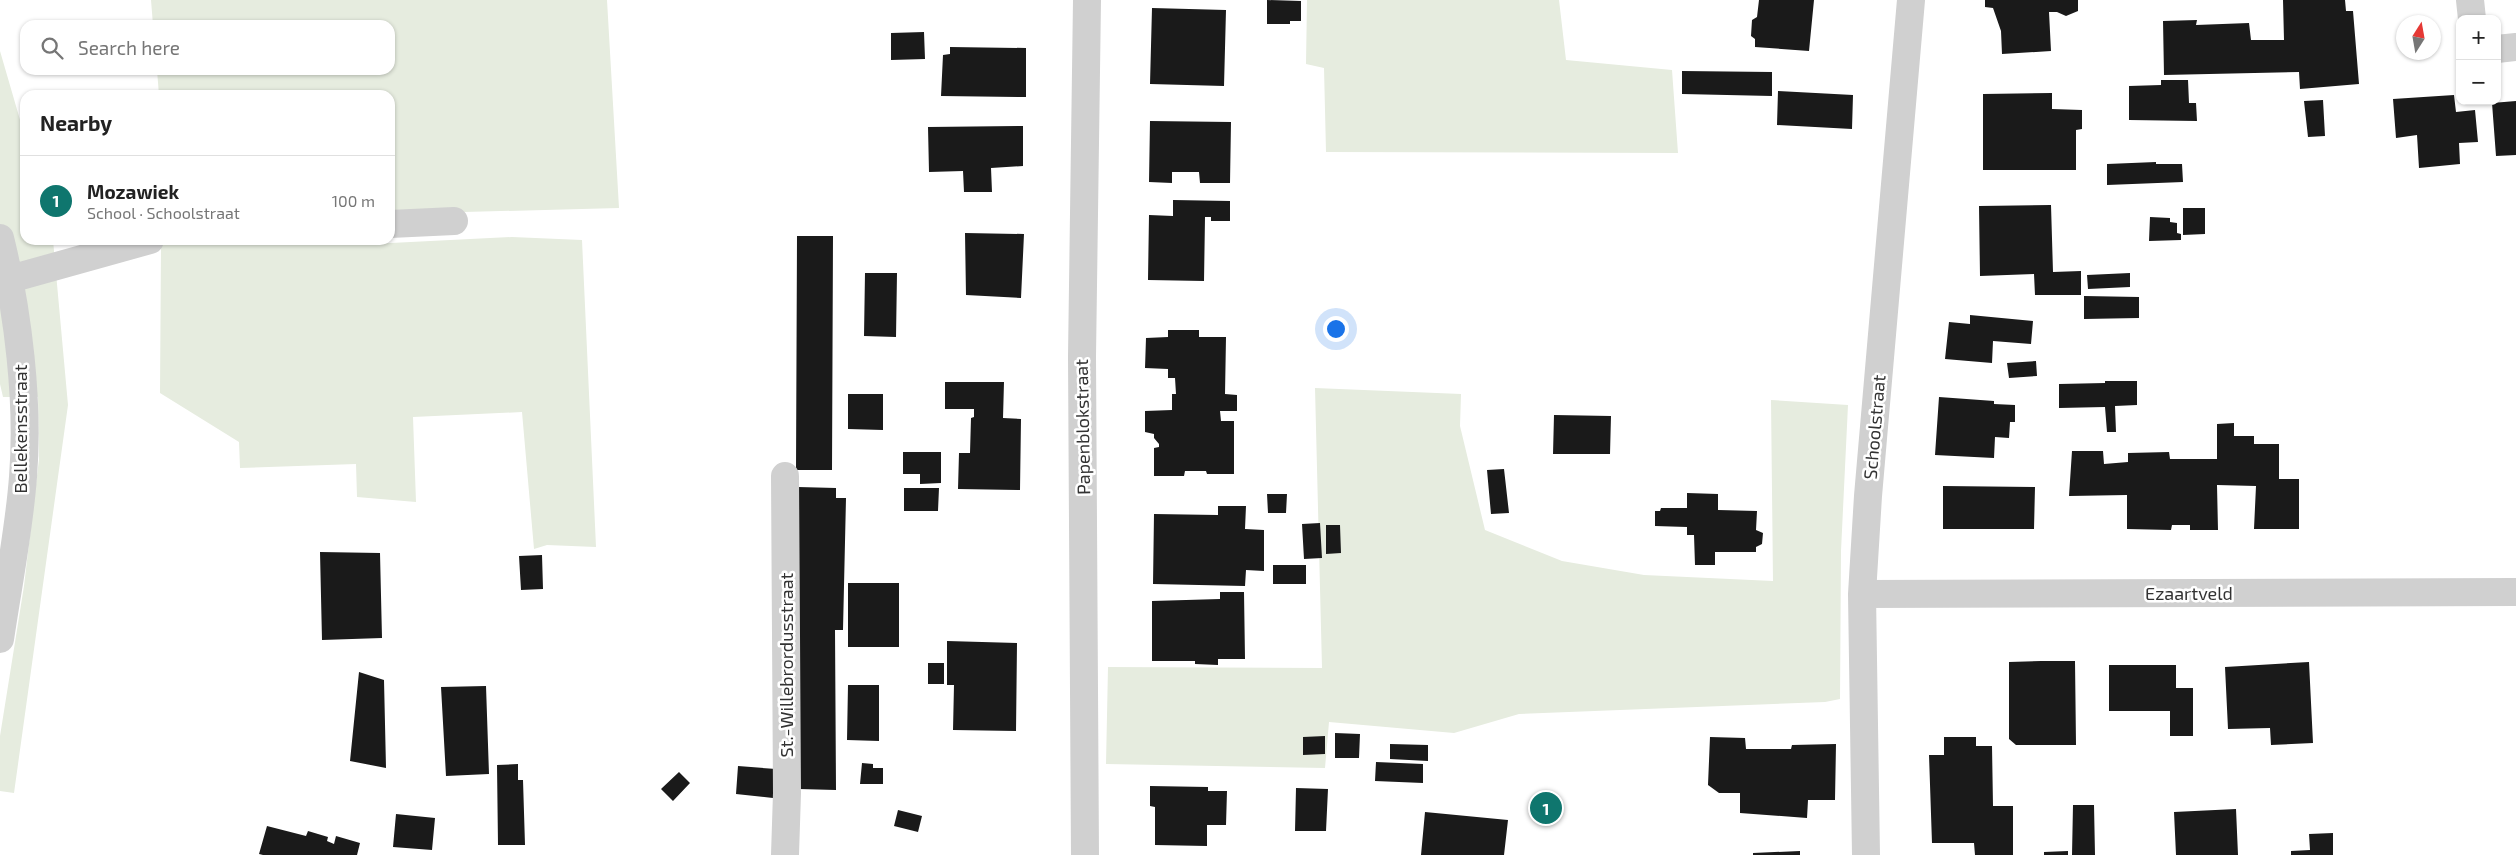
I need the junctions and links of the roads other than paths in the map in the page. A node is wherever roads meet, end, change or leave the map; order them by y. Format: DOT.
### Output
graph roads {
  1 [pos="1087,0"];
  2 [pos="1911,0"];
  3 [pos="2470,0"];
  4 [pos="2472,15"];
  5 [pos="2516,47"];
  6 [pos="2501,49"];
  7 [pos="454,221"];
  8 [pos="395,224"];
  9 [pos="0,238"];
  10 [pos="132,245"];
  11 [pos="10,279"];
  12 [pos="784,476"];
  13 [pos="2516,592"];
  14 [pos="1862,594"];
  15 [pos="0,639"];
  16 [pos="785,855"];
  17 [pos="1085,855"];
  18 [pos="1866,855"];
  1 -- 17 [label="street, Papenblokstraat"];
  2 -- 14 [label="street, Schoolstraat"];
  3 -- 4 [label="street"];
  5 -- 6 [label="street"];
  7 -- 8 [label="street"];
  9 -- 11 [label="street, Bellekensstraat"];
  10 -- 11 [label="street"];
  11 -- 15 [label="street, Bellekensstraat"];
  12 -- 16 [label="street, St.-Willebrordusstraat"];
  13 -- 14 [label="street, Ezaartveld"];
  14 -- 18 [label="street, Schoolstraat"];
}
